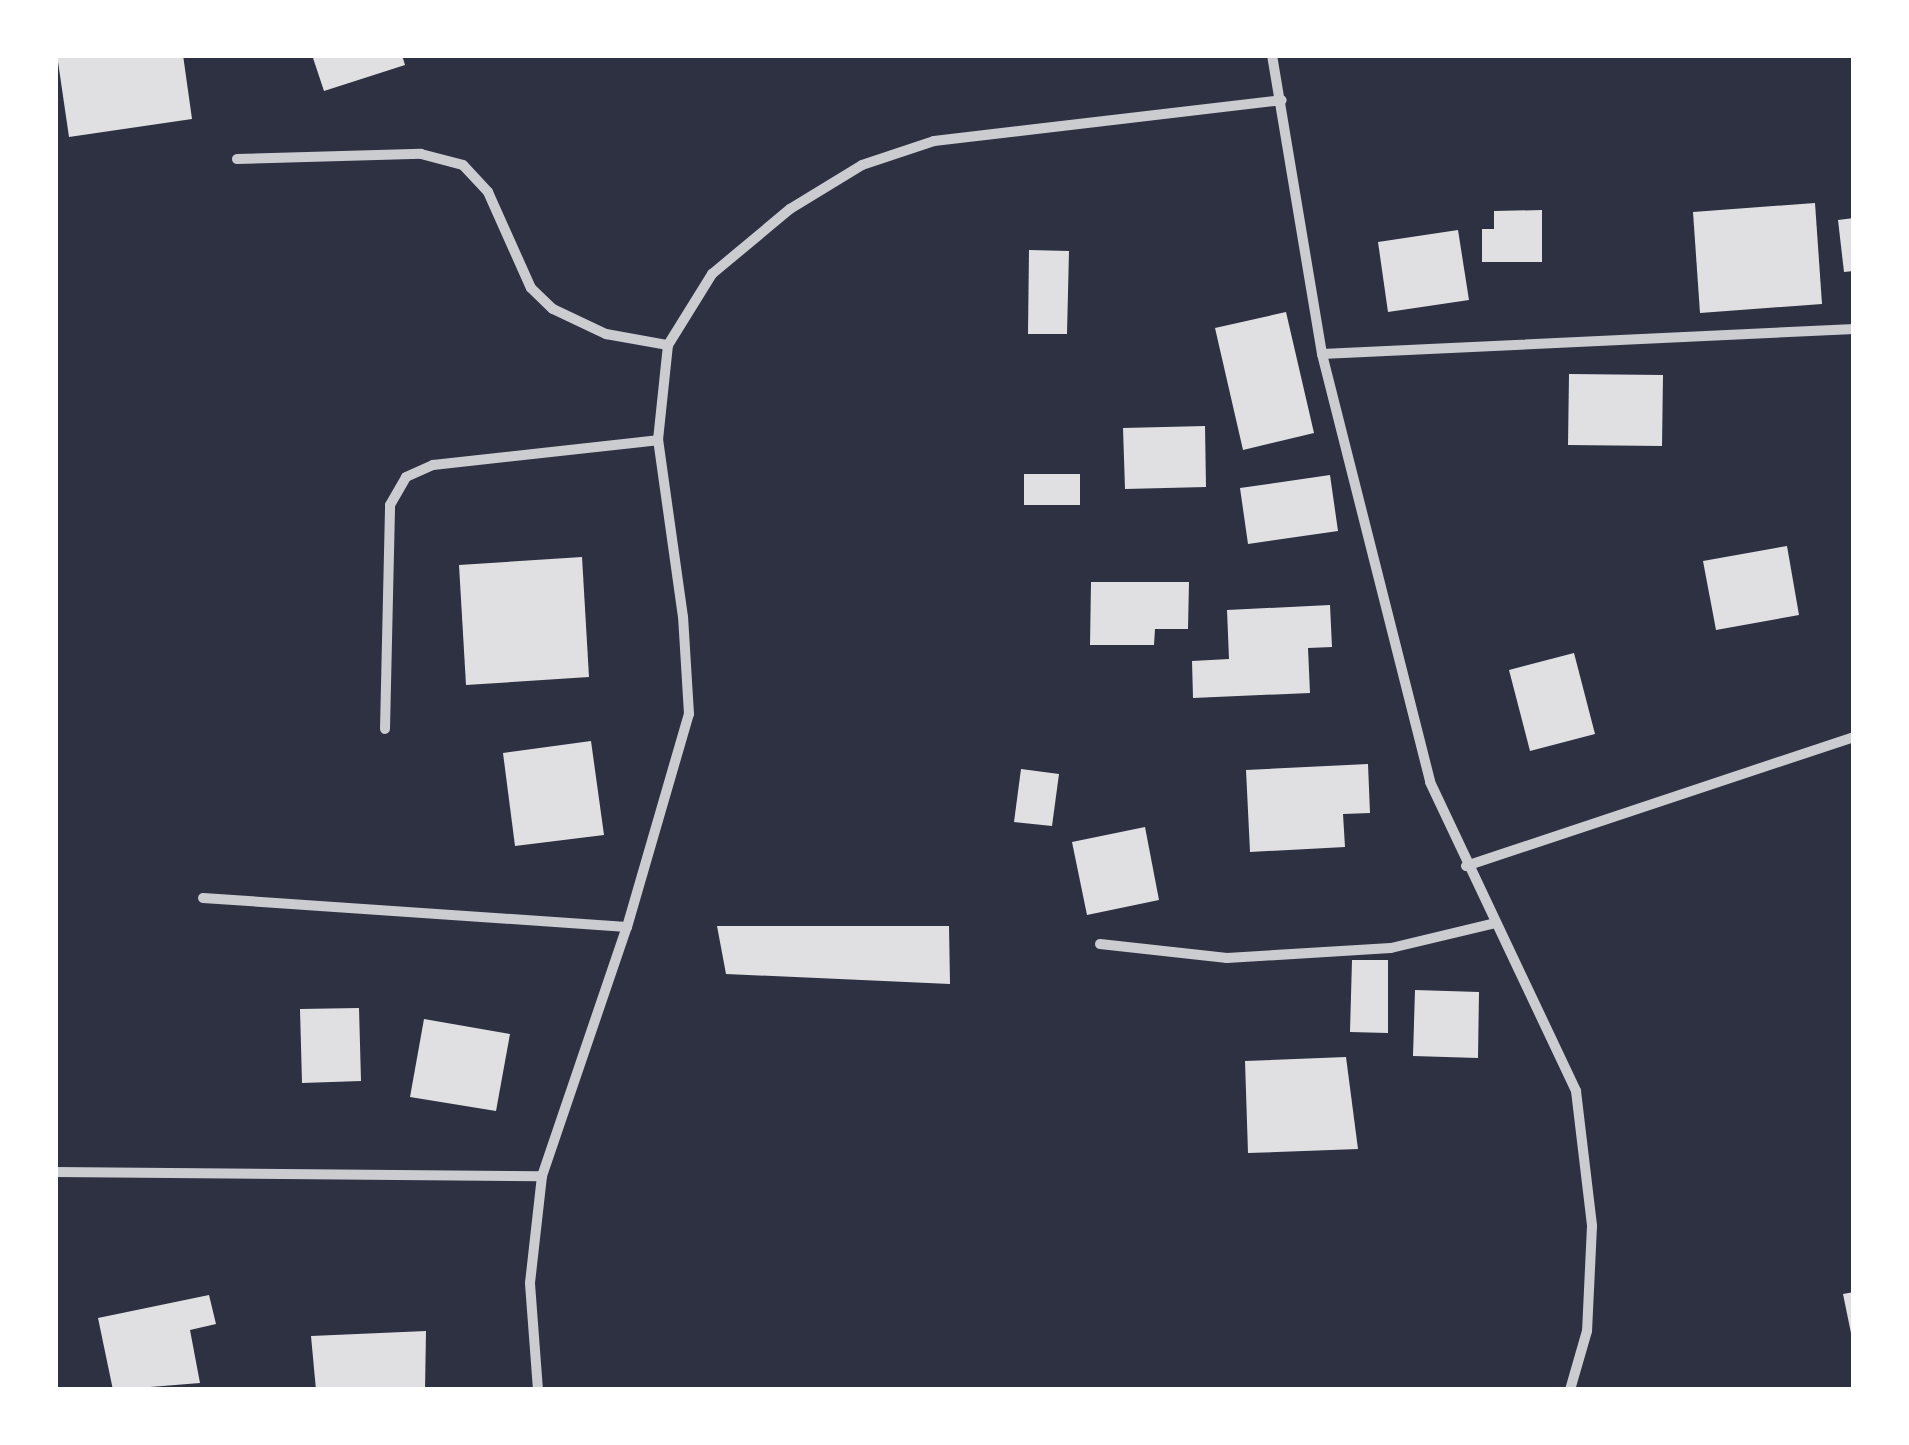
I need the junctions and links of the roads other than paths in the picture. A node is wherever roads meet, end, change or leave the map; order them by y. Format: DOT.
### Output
graph roads {
  1 [pos="1272,55"];
  2 [pos="1282,100"];
  3 [pos="237,160"];
  4 [pos="1854,329"];
  5 [pos="668,344"];
  6 [pos="1322,354"];
  7 [pos="658,440"];
  8 [pos="385,729"];
  9 [pos="1854,737"];
  10 [pos="1466,866"];
  11 [pos="203,898"];
  12 [pos="1495,923"];
  13 [pos="627,926"];
  14 [pos="1100,944"];
  15 [pos="55,1172"];
  16 [pos="542,1176"];
  17 [pos="538,1390"];
  18 [pos="1570,1390"];
  1 -- 2 [label="street"];
  2 -- 5 [label="street"];
  2 -- 6 [label="street"];
  3 -- 5 [label="street"];
  4 -- 6 [label="street"];
  5 -- 7 [label="street"];
  6 -- 10 [label="street"];
  7 -- 8 [label="street"];
  7 -- 13 [label="street"];
  9 -- 10 [label="street"];
  10 -- 12 [label="street"];
  11 -- 13 [label="street"];
  12 -- 14 [label="street"];
  12 -- 18 [label="street"];
  13 -- 16 [label="street"];
  15 -- 16 [label="street"];
  16 -- 17 [label="street"];
}
